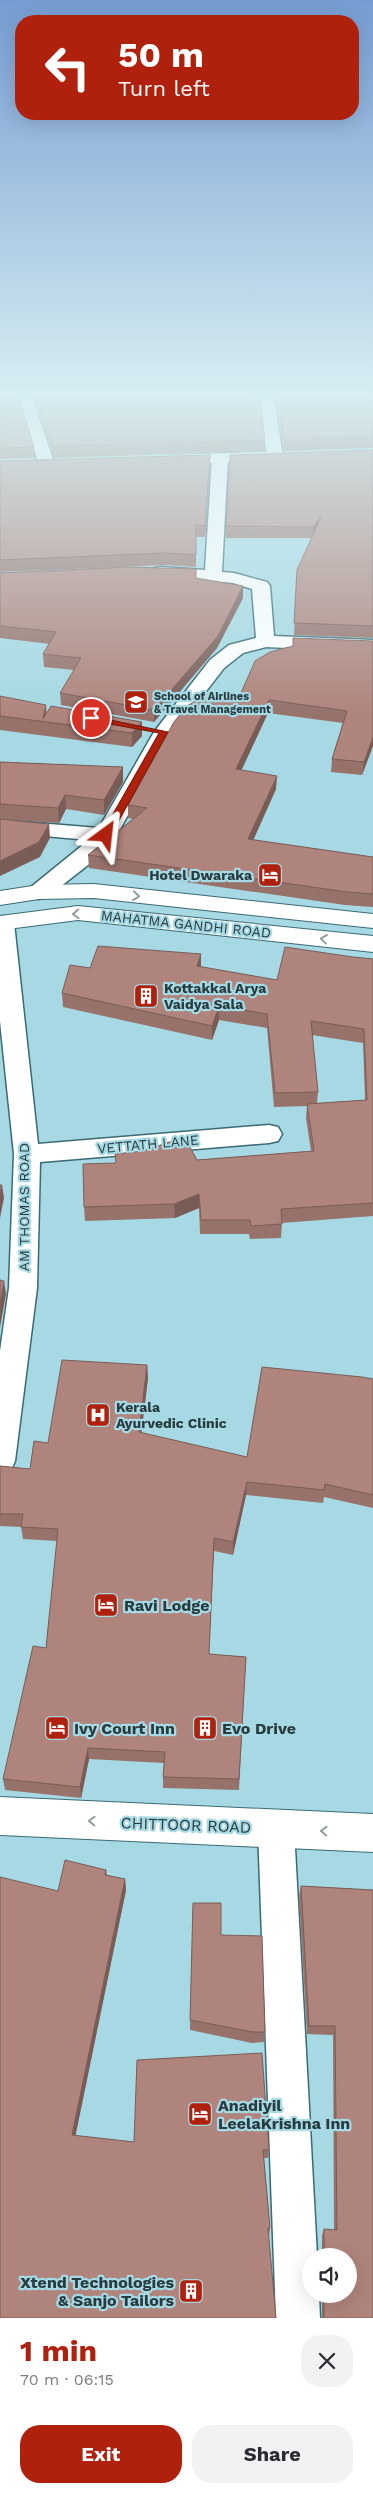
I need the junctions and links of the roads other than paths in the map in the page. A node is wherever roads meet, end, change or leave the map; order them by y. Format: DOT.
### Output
graph roads {
  1 [pos="217,500"];
  2 [pos="148,573"];
  3 [pos="213,575"];
  4 [pos="264,641"];
  5 [pos="373,646"];
  6 [pos="0,826"];
  7 [pos="106,835"];
  8 [pos="39,892"];
  9 [pos="1,914"];
  10 [pos="373,921"];
  11 [pos="373,944"];
  12 [pos="269,1134"];
  13 [pos="27,1154"];
  14 [pos="0,1461"];
  15 [pos="0,1816"];
  16 [pos="276,1829"];
  17 [pos="373,1833"];
  18 [pos="298,2318"];
  1 -- 3 [label="street"];
  2 -- 3 [label="street"];
  3 -- 4 [label="street"];
  4 -- 5 [label="street"];
  4 -- 7 [label="street"];
  6 -- 7 [label="street"];
  7 -- 8 [label="street"];
  8 -- 9 [label="main road, MAHATMA GANDHI ROAD"];
  8 -- 10 [label="main road, MAHATMA GANDHI ROAD, one-way"];
  11 -- 9 [label="main road, MAHATMA GANDHI ROAD, one-way"];
  9 -- 13 [label="street, AM THOMAS ROAD"];
  12 -- 13 [label="street, VETTATH LANE"];
  13 -- 14 [label="street, AM THOMAS ROAD"];
  16 -- 15 [label="main road, CHITTOOR ROAD, one-way"];
  17 -- 16 [label="main road, CHITTOOR ROAD, one-way"];
  16 -- 18 [label="street"];
}
